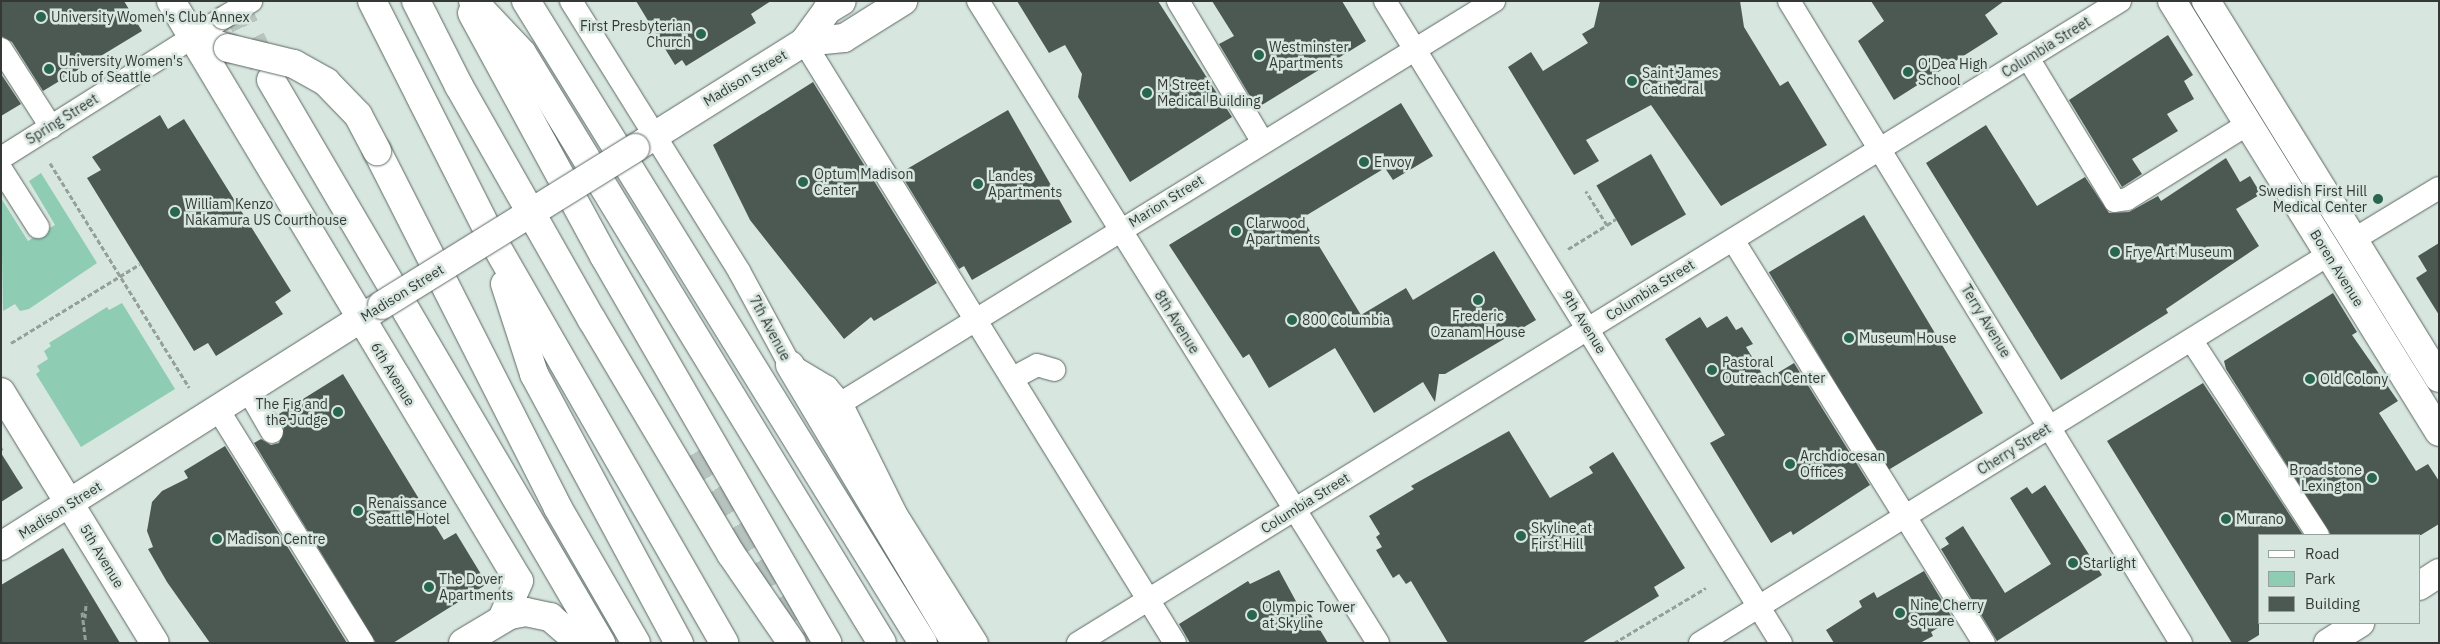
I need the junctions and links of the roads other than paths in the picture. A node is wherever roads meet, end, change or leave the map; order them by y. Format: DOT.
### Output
graph roads {
  1 [pos="171,1"];
  2 [pos="251,1"];
  3 [pos="372,1"];
  4 [pos="416,1"];
  5 [pos="466,1"];
  6 [pos="473,1"];
  7 [pos="526,1"];
  8 [pos="571,1"];
  9 [pos="842,1"];
  10 [pos="903,1"];
  11 [pos="978,1"];
  12 [pos="1178,1"];
  13 [pos="1385,1"];
  14 [pos="1494,1"];
  15 [pos="1789,1"];
  16 [pos="2120,1"];
  17 [pos="2172,1"];
  18 [pos="2206,1"];
  19 [pos="192,37"];
  20 [pos="804,42"];
  21 [pos="1,49"];
  22 [pos="1415,50"];
  23 [pos="2028,58"];
  24 [pos="271,80"];
  25 [pos="2248,124"];
  26 [pos="51,127"];
  27 [pos="1262,141"];
  28 [pos="645,142"];
  29 [pos="1881,148"];
  30 [pos="1,158"];
  31 [pos="1,169"];
  32 [pos="2439,188"];
  33 [pos="38,227"];
  34 [pos="1120,229"];
  35 [pos="491,237"];
  36 [pos="1732,240"];
  37 [pos="2353,240"];
  38 [pos="2328,255"];
  39 [pos="372,312"];
  40 [pos="976,319"];
  41 [pos="1588,329"];
  42 [pos="2192,341"];
  43 [pos="790,365"];
  44 [pos="1054,370"];
  45 [pos="1013,378"];
  46 [pos="2439,378"];
  47 [pos="1,392"];
  48 [pos="249,392"];
  49 [pos="840,403"];
  50 [pos="219,411"];
  51 [pos="2050,426"];
  52 [pos="272,432"];
  53 [pos="2439,432"];
  54 [pos="70,504"];
  55 [pos="1294,510"];
  56 [pos="1906,518"];
  57 [pos="2317,534"];
  58 [pos="1,546"];
  59 [pos="2439,573"];
  60 [pos="2420,585"];
  61 [pos="1149,600"];
  62 [pos="1758,607"];
  63 [pos="502,619"];
  64 [pos="2358,624"];
  65 [pos="2176,641"];
  66 [pos="155,643"];
  67 [pos="363,643"];
  68 [pos="463,643"];
  69 [pos="580,643"];
  70 [pos="600,643"];
  71 [pos="636,643"];
  72 [pos="679,643"];
  73 [pos="724,643"];
  74 [pos="792,643"];
  75 [pos="827,643"];
  76 [pos="882,643"];
  77 [pos="923,643"];
  78 [pos="956,643"];
  79 [pos="977,643"];
  80 [pos="1078,643"];
  81 [pos="1175,643"];
  82 [pos="1378,643"];
  83 [pos="1700,643"];
  84 [pos="1781,643"];
  85 [pos="1984,643"];
  86 [pos="2328,643"];
  1 -- 19 [label="main road, 6th Avenue"];
  2 -- 19 [label="street, Spring Street, bridge"];
  3 -- 35 [label="main road"];
  4 -- 74 [label="main road, bridge"];
  5 -- 75 [label="main road"];
  6 -- 76 [label="main road"];
  7 -- 77 [label="main road"];
  8 -- 28 [label="street, 7th Avenue"];
  9 -- 20 [label="main road, Madison Street"];
  10 -- 20 [label="main road, Madison Street"];
  11 -- 34 [label="street, 8th Avenue"];
  12 -- 27 [label="street"];
  13 -- 22 [label="street, 9th Avenue"];
  14 -- 22 [label="street, Marion Street"];
  15 -- 29 [label="street, Terry Avenue"];
  16 -- 23 [label="street, Columbia Street"];
  17 -- 25 [label="main road, Boren Avenue"];
  18 -- 37 [label="main road, Boren Avenue"];
  19 -- 26 [label="street, Spring Street"];
  19 -- 39 [label="main road, 6th Avenue"];
  19 -- 71 [label="main road, bridge"];
  20 -- 28 [label="main road, Madison Street"];
  20 -- 40 [label="street"];
  21 -- 26 [label="street"];
  22 -- 27 [label="street, Marion Street"];
  22 -- 41 [label="street, 9th Avenue"];
  23 -- 25 [label="street"];
  23 -- 29 [label="street, Columbia Street"];
  24 -- 70 [label="main road"];
  25 -- 38 [label="main road, Boren Avenue"];
  26 -- 30 [label="street, Spring Street"];
  27 -- 34 [label="street, Marion Street"];
  28 -- 39 [label="main road, Madison Street, bridge"];
  28 -- 43 [label="street, 7th Avenue"];
  29 -- 36 [label="street, Columbia Street"];
  29 -- 51 [label="street, Terry Avenue"];
  31 -- 33 [label="street"];
  32 -- 37 [label="street"];
  34 -- 40 [label="street, Marion Street"];
  34 -- 55 [label="street, 8th Avenue"];
  35 -- 72 [label="main road"];
  35 -- 73 [label="main road"];
  36 -- 41 [label="street, Columbia Street"];
  36 -- 56 [label="street"];
  37 -- 46 [label="main road, Boren Avenue"];
  38 -- 42 [label="street, Cherry Street"];
  38 -- 53 [label="main road, Boren Avenue"];
  39 -- 48 [label="main road, Madison Street"];
  39 -- 63 [label="main road, 6th Avenue"];
  40 -- 45 [label="street"];
  40 -- 49 [label="street, Marion Street"];
  41 -- 55 [label="street, Columbia Street"];
  41 -- 62 [label="street, 9th Avenue"];
  42 -- 51 [label="street, Cherry Street"];
  42 -- 57 [label="street"];
  43 -- 49 [label="street, 7th Avenue"];
  43 -- 78 [label="main road"];
  44 -- 45 [label="street"];
  45 -- 61 [label="street"];
  47 -- 54 [label="main road, 5th Avenue"];
  48 -- 50 [label="main road, Madison Street"];
  48 -- 52 [label="street"];
  49 -- 79 [label="street, 7th Avenue"];
  50 -- 54 [label="main road, Madison Street"];
  50 -- 67 [label="street"];
  51 -- 56 [label="street, Cherry Street"];
  51 -- 65 [label="street, Terry Avenue"];
  54 -- 58 [label="main road, Madison Street"];
  54 -- 66 [label="main road, 5th Avenue"];
  55 -- 61 [label="street, Columbia Street"];
  55 -- 82 [label="street, 8th Avenue"];
  56 -- 62 [label="street, Cherry Street"];
  56 -- 85 [label="street"];
  59 -- 60 [label="main road"];
  61 -- 80 [label="street, Columbia Street"];
  61 -- 81 [label="street"];
  62 -- 83 [label="street, Cherry Street"];
  62 -- 84 [label="street, 9th Avenue"];
  63 -- 68 [label="main road"];
  63 -- 69 [label="main road"];
  64 -- 86 [label="main road"];
}
